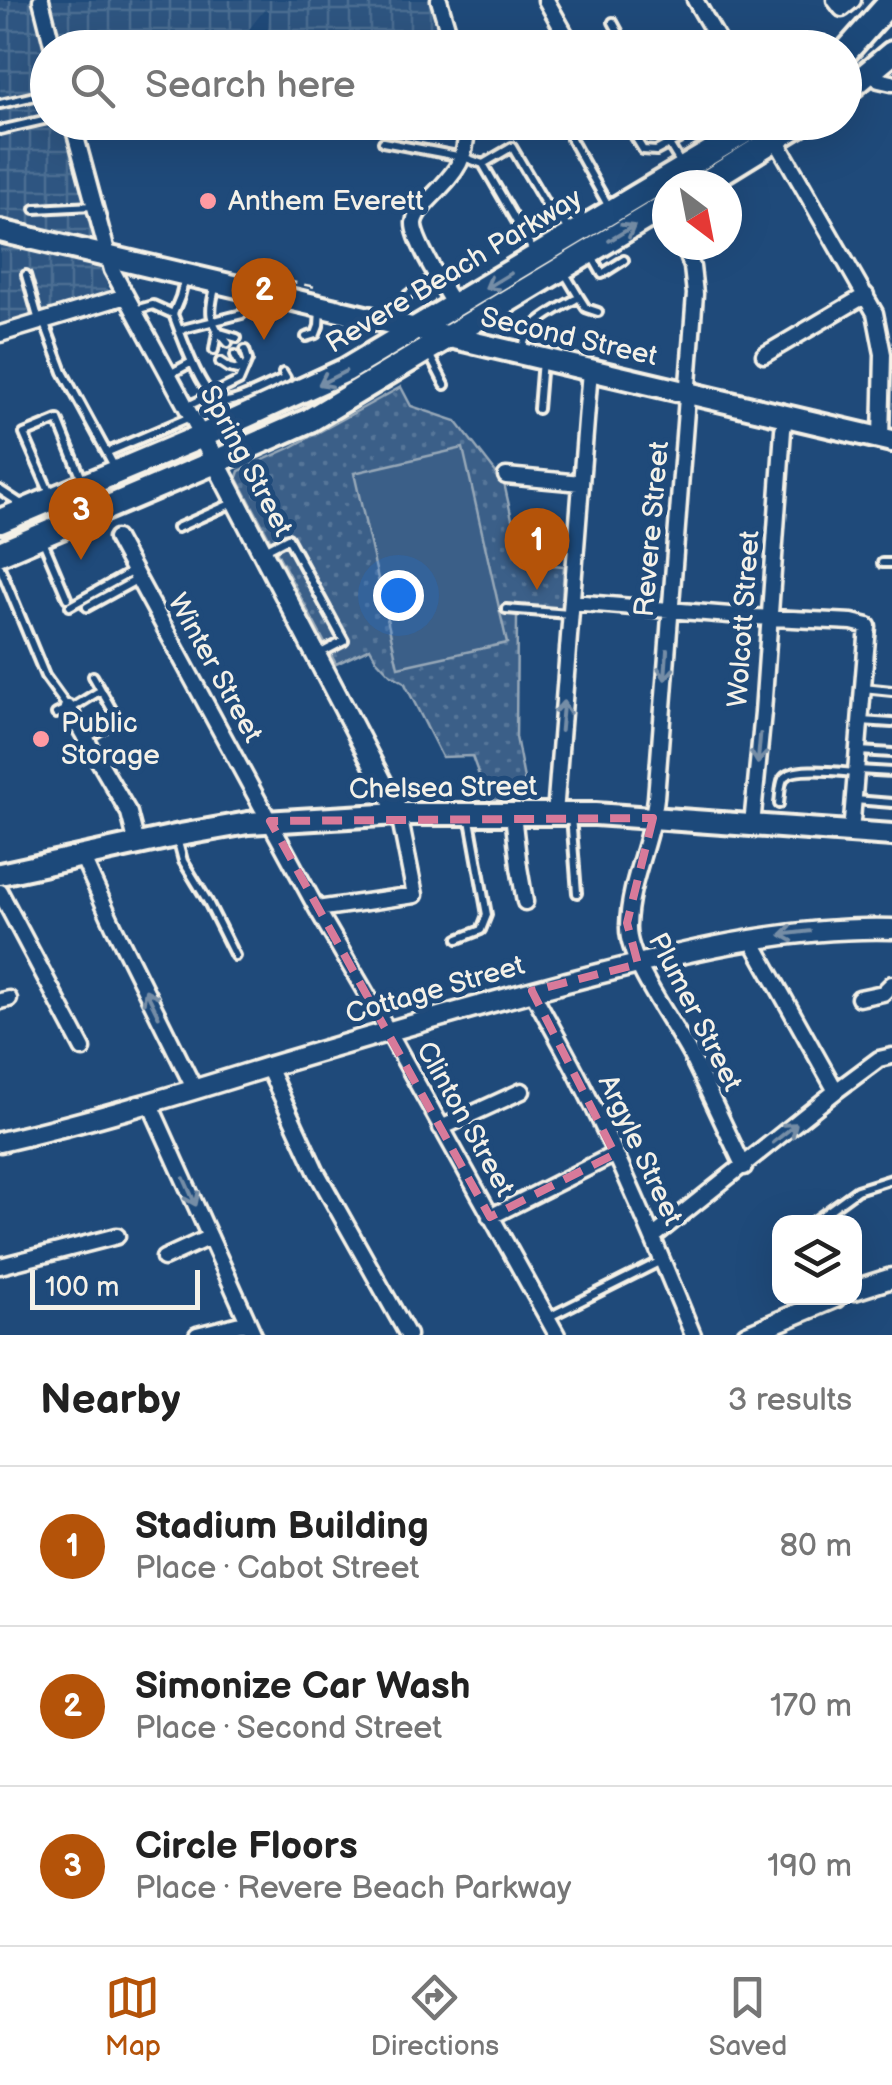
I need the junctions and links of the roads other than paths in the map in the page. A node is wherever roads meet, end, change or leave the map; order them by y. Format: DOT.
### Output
graph roads {
  1 [pos="42,0"];
  2 [pos="439,0"];
  3 [pos="546,0"];
  4 [pos="695,0"];
  5 [pos="835,0"];
  6 [pos="853,0"];
  7 [pos="892,0"];
  8 [pos="892,19"];
  9 [pos="613,22"];
  10 [pos="49,30"];
  11 [pos="448,30"];
  12 [pos="563,30"];
  13 [pos="618,30"];
  14 [pos="712,30"];
  15 [pos="862,34"];
  16 [pos="862,47"];
  17 [pos="892,53"];
  18 [pos="882,77"];
  19 [pos="30,97"];
  20 [pos="0,104"];
  21 [pos="30,123"];
  22 [pos="0,130"];
  23 [pos="76,140"];
  24 [pos="467,140"];
  25 [pos="571,140"];
  26 [pos="638,140"];
  27 [pos="677,140"];
  28 [pos="749,140"];
  29 [pos="775,140"];
  30 [pos="383,142"];
  31 [pos="669,144"];
  32 [pos="463,157"];
  33 [pos="483,164"];
  34 [pos="687,170"];
  35 [pos="703,170"];
  36 [pos="652,195"];
  37 [pos="94,206"];
  38 [pos="35,209"];
  39 [pos="612,213"];
  40 [pos="652,213"];
  41 [pos="0,231"];
  42 [pos="584,243"];
  43 [pos="108,257"];
  44 [pos="538,257"];
  45 [pos="624,260"];
  46 [pos="689,260"];
  47 [pos="562,269"];
  48 [pos="26,275"];
  49 [pos="186,276"];
  50 [pos="437,276"];
  51 [pos="216,283"];
  52 [pos="866,294"];
  53 [pos="126,296"];
  54 [pos="579,297"];
  55 [pos="320,307"];
  56 [pos="455,307"];
  57 [pos="134,310"];
  58 [pos="598,312"];
  59 [pos="173,314"];
  60 [pos="242,314"];
  61 [pos="211,320"];
  62 [pos="42,322"];
  63 [pos="390,324"];
  64 [pos="885,324"];
  65 [pos="179,330"];
  66 [pos="217,332"];
  67 [pos="0,334"];
  68 [pos="449,337"];
  69 [pos="237,338"];
  70 [pos="306,338"];
  71 [pos="422,340"];
  72 [pos="228,343"];
  73 [pos="214,350"];
  74 [pos="245,350"];
  75 [pos="235,355"];
  76 [pos="764,355"];
  77 [pos="532,357"];
  78 [pos="192,362"];
  79 [pos="220,362"];
  80 [pos="888,369"];
  81 [pos="242,370"];
  82 [pos="590,370"];
  83 [pos="282,373"];
  84 [pos="169,374"];
  85 [pos="445,385"];
  86 [pos="688,393"];
  87 [pos="211,396"];
  88 [pos="538,409"];
  89 [pos="786,416"];
  90 [pos="193,419"];
  91 [pos="887,440"];
  92 [pos="112,462"];
  93 [pos="215,462"];
  94 [pos="506,476"];
  95 [pos="581,483"];
  96 [pos="85,485"];
  97 [pos="0,490"];
  98 [pos="52,499"];
  99 [pos="236,501"];
  100 [pos="28,508"];
  101 [pos="0,520"];
  102 [pos="176,528"];
  103 [pos="41,536"];
  104 [pos="116,538"];
  105 [pos="262,552"];
  106 [pos="0,553"];
  107 [pos="882,562"];
  108 [pos="892,564"];
  109 [pos="0,567"];
  110 [pos="136,575"];
  111 [pos="87,607"];
  112 [pos="572,608"];
  113 [pos="670,609"];
  114 [pos="506,610"];
  115 [pos="768,617"];
  116 [pos="316,655"];
  117 [pos="93,676"];
  118 [pos="862,688"];
  119 [pos="101,690"];
  120 [pos="892,690"];
  121 [pos="64,710"];
  122 [pos="860,721"];
  123 [pos="892,723"];
  124 [pos="86,738"];
  125 [pos="858,750"];
  126 [pos="892,753"];
  127 [pos="857,771"];
  128 [pos="892,772"];
  129 [pos="854,800"];
  130 [pos="892,803"];
  131 [pos="779,804"];
  132 [pos="399,814"];
  133 [pos="469,814"];
  134 [pos="514,814"];
  135 [pos="563,814"];
  136 [pos="653,818"];
  137 [pos="270,821"];
  138 [pos="752,825"];
  139 [pos="851,832"];
  140 [pos="892,835"];
  141 [pos="176,836"];
  142 [pos="138,844"];
  143 [pos="82,856"];
  144 [pos="0,874"];
  145 [pos="0,892"];
  146 [pos="577,893"];
  147 [pos="525,902"];
  148 [pos="317,909"];
  149 [pos="892,928"];
  150 [pos="458,939"];
  151 [pos="752,939"];
  152 [pos="235,956"];
  153 [pos="638,964"];
  154 [pos="892,984"];
  155 [pos="532,991"];
  156 [pos="860,998"];
  157 [pos="388,1032"];
  158 [pos="83,1049"];
  159 [pos="892,1056"];
  160 [pos="268,1067"];
  161 [pos="195,1090"];
  162 [pos="522,1091"];
  163 [pos="836,1092"];
  164 [pos="150,1104"];
  165 [pos="441,1128"];
  166 [pos="0,1142"];
  167 [pos="615,1154"];
  168 [pos="744,1166"];
  169 [pos="892,1179"];
  170 [pos="823,1215"];
  171 [pos="490,1217"];
  172 [pos="117,1236"];
  173 [pos="210,1237"];
  174 [pos="653,1237"];
  175 [pos="164,1258"];
  176 [pos="662,1260"];
  177 [pos="0,1266"];
  178 [pos="892,1278"];
  179 [pos="862,1287"];
  180 [pos="807,1305"];
  181 [pos="548,1318"];
  182 [pos="251,1328"];
  183 [pos="198,1335"];
  184 [pos="408,1335"];
  185 [pos="557,1335"];
  186 [pos="693,1335"];
  187 [pos="747,1335"];
  1 -- 10 [label="street"];
  2 -- 11 [label="street"];
  3 -- 12 [label="street"];
  4 -- 14 [label="street"];
  5 -- 6 [label="street"];
  7 -- 15 [label="highway"];
  8 -- 16 [label="highway"];
  9 -- 13 [label="lane"];
  17 -- 18 [label="highway"];
  19 -- 20 [label="lane"];
  21 -- 22 [label="lane"];
  23 -- 37 [label="street, Spring Street"];
  24 -- 32 [label="street"];
  25 -- 39 [label="lane"];
  26 -- 31 [label="lane"];
  27 -- 31 [label="lane"];
  28 -- 35 [label="highway, Revere Beach Parkway"];
  29 -- 52 [label="street"];
  30 -- 32 [label="lane"];
  31 -- 34 [label="lane"];
  32 -- 33 [label="lane"];
  32 -- 50 [label="street"];
  33 -- 42 [label="lane"];
  33 -- 44 [label="lane"];
  36 -- 39 [label="highway, Revere Beach Parkway"];
  37 -- 38 [label="lane"];
  37 -- 43 [label="street, Spring Street"];
  39 -- 42 [label="highway, Revere Beach Parkway"];
  42 -- 40 [label="highway, Revere Beach Parkway, one-way"];
  41 -- 43 [label="main road"];
  42 -- 44 [label="highway, Revere Beach Parkway"];
  42 -- 45 [label="lane"];
  42 -- 47 [label="highway, Revere Beach Parkway"];
  43 -- 49 [label="main road"];
  43 -- 53 [label="street, Spring Street"];
  44 -- 56 [label="highway, Revere Beach Parkway, one-way"];
  46 -- 86 [label="street, Revere Street"];
  47 -- 54 [label="lane"];
  47 -- 68 [label="highway, Revere Beach Parkway"];
  48 -- 62 [label="lane"];
  49 -- 51 [label="main road"];
  49 -- 59 [label="lane"];
  50 -- 56 [label="street"];
  50 -- 63 [label="lane"];
  51 -- 55 [label="main road"];
  51 -- 61 [label="lane"];
  52 -- 64 [label="street"];
  52 -- 76 [label="street"];
  53 -- 57 [label="street, Spring Street"];
  53 -- 62 [label="street"];
  54 -- 58 [label="lane"];
  54 -- 77 [label="lane"];
  55 -- 63 [label="main road"];
  55 -- 70 [label="lane"];
  56 -- 71 [label="highway, Revere Beach Parkway"];
  57 -- 59 [label="lane"];
  57 -- 84 [label="street, Spring Street"];
  59 -- 65 [label="lane"];
  60 -- 61 [label="lane"];
  61 -- 65 [label="lane"];
  61 -- 66 [label="lane"];
  62 -- 67 [label="street"];
  62 -- 92 [label="lane"];
  63 -- 71 [label="main road"];
  64 -- 80 [label="street"];
  65 -- 78 [label="lane"];
  66 -- 69 [label="lane"];
  66 -- 72 [label="lane"];
  66 -- 73 [label="lane"];
  68 -- 71 [label="highway, Revere Beach Parkway"];
  68 -- 77 [label="main road, Second Street"];
  71 -- 85 [label="lane"];
  71 -- 90 [label="highway, Revere Beach Parkway, one-way"];
  71 -- 93 [label="highway, Revere Beach Parkway"];
  74 -- 81 [label="lane"];
  75 -- 81 [label="lane"];
  77 -- 82 [label="main road, Second Street"];
  77 -- 88 [label="lane"];
  78 -- 84 [label="lane"];
  78 -- 87 [label="lane"];
  79 -- 81 [label="lane"];
  80 -- 91 [label="street"];
  81 -- 87 [label="lane"];
  82 -- 86 [label="main road, Second Street"];
  82 -- 95 [label="street"];
  83 -- 87 [label="lane"];
  84 -- 90 [label="street, Spring Street"];
  86 -- 89 [label="main road, Second Street"];
  86 -- 113 [label="street, Revere Street"];
  87 -- 90 [label="lane"];
  89 -- 91 [label="main road, Second Street"];
  89 -- 115 [label="street, Wolcott Street"];
  90 -- 92 [label="highway, Revere Beach Parkway"];
  90 -- 93 [label="street, Spring Street"];
  92 -- 96 [label="highway, Revere Beach Parkway"];
  93 -- 99 [label="street, Spring Street"];
  93 -- 103 [label="highway, Revere Beach Parkway"];
  94 -- 95 [label="street"];
  95 -- 112 [label="street"];
  96 -- 98 [label="highway, Revere Beach Parkway"];
  96 -- 98 [label="lane"];
  97 -- 100 [label="lane"];
  98 -- 100 [label="highway, Revere Beach Parkway"];
  99 -- 102 [label="lane"];
  99 -- 105 [label="street, Spring Street"];
  100 -- 101 [label="highway, Revere Beach Parkway"];
  103 -- 106 [label="highway, Revere Beach Parkway"];
  103 -- 110 [label="lane"];
  104 -- 110 [label="street, Winter Street"];
  105 -- 116 [label="street, Spring Street"];
  105 -- 116 [label="lane"];
  107 -- 108 [label="lane"];
  109 -- 121 [label="lane"];
  110 -- 111 [label="lane"];
  110 -- 137 [label="street, Winter Street"];
  112 -- 113 [label="street"];
  112 -- 114 [label="lane"];
  135 -- 112 [label="street, one-way"];
  113 -- 115 [label="street"];
  113 -- 136 [label="street, Revere Street, one-way"];
  115 -- 118 [label="street"];
  115 -- 138 [label="street, Wolcott Street, one-way"];
  116 -- 132 [label="street, Spring Street"];
  117 -- 119 [label="lane"];
  118 -- 120 [label="lane"];
  118 -- 122 [label="street"];
  119 -- 121 [label="lane"];
  119 -- 124 [label="lane"];
  121 -- 124 [label="street"];
  122 -- 123 [label="lane"];
  122 -- 125 [label="street"];
  124 -- 142 [label="street"];
  125 -- 126 [label="lane"];
  125 -- 127 [label="street"];
  127 -- 128 [label="lane"];
  127 -- 129 [label="street"];
  127 -- 131 [label="lane"];
  129 -- 130 [label="lane"];
  129 -- 139 [label="street"];
  132 -- 133 [label="main road, Chelsea Street"];
  132 -- 137 [label="main road, Chelsea Street"];
  132 -- 148 [label="street"];
  133 -- 134 [label="main road, Chelsea Street"];
  133 -- 150 [label="lane"];
  134 -- 135 [label="main road, Chelsea Street"];
  134 -- 147 [label="street"];
  135 -- 136 [label="main road, Chelsea Street"];
  135 -- 146 [label="lane"];
  136 -- 138 [label="main road, Chelsea Street"];
  136 -- 153 [label="street, Plumer Street"];
  137 -- 141 [label="main road, Chelsea Street"];
  137 -- 148 [label="street, Clinton Street"];
  138 -- 139 [label="main road, Chelsea Street"];
  139 -- 140 [label="main road, Chelsea Street"];
  141 -- 142 [label="main road, Chelsea Street"];
  141 -- 152 [label="lane"];
  142 -- 143 [label="main road, Chelsea Street"];
  143 -- 144 [label="main road, Chelsea Street"];
  161 -- 143 [label="street, one-way"];
  145 -- 158 [label="street"];
  148 -- 157 [label="street, Clinton Street"];
  149 -- 151 [label="street, Cottage Street, one-way"];
  151 -- 153 [label="street, Cottage Street"];
  151 -- 163 [label="street"];
  153 -- 155 [label="street, Cottage Street"];
  153 -- 168 [label="street, Plumer Street"];
  154 -- 156 [label="street"];
  155 -- 157 [label="street, Cottage Street"];
  155 -- 167 [label="street, Argyle Street"];
  157 -- 160 [label="street, Cottage Street"];
  157 -- 165 [label="street, Clinton Street"];
  159 -- 163 [label="street"];
  160 -- 161 [label="street, Cottage Street"];
  160 -- 184 [label="street"];
  161 -- 164 [label="street, Cottage Street"];
  162 -- 165 [label="street"];
  168 -- 163 [label="street, one-way"];
  164 -- 166 [label="street, Cottage Street"];
  164 -- 173 [label="street, one-way"];
  165 -- 171 [label="street, Clinton Street"];
  167 -- 171 [label="street"];
  167 -- 174 [label="street, Argyle Street"];
  168 -- 174 [label="street"];
  169 -- 170 [label="lane"];
  171 -- 181 [label="street, Clinton Street"];
  172 -- 177 [label="street"];
  173 -- 175 [label="street"];
  173 -- 182 [label="street"];
  174 -- 176 [label="street, Argyle Street"];
  176 -- 181 [label="lane"];
  176 -- 186 [label="street, Argyle Street"];
  178 -- 179 [label="street"];
  180 -- 187 [label="street"];
  181 -- 185 [label="street, Clinton Street"];
  182 -- 183 [label="street"];
}
